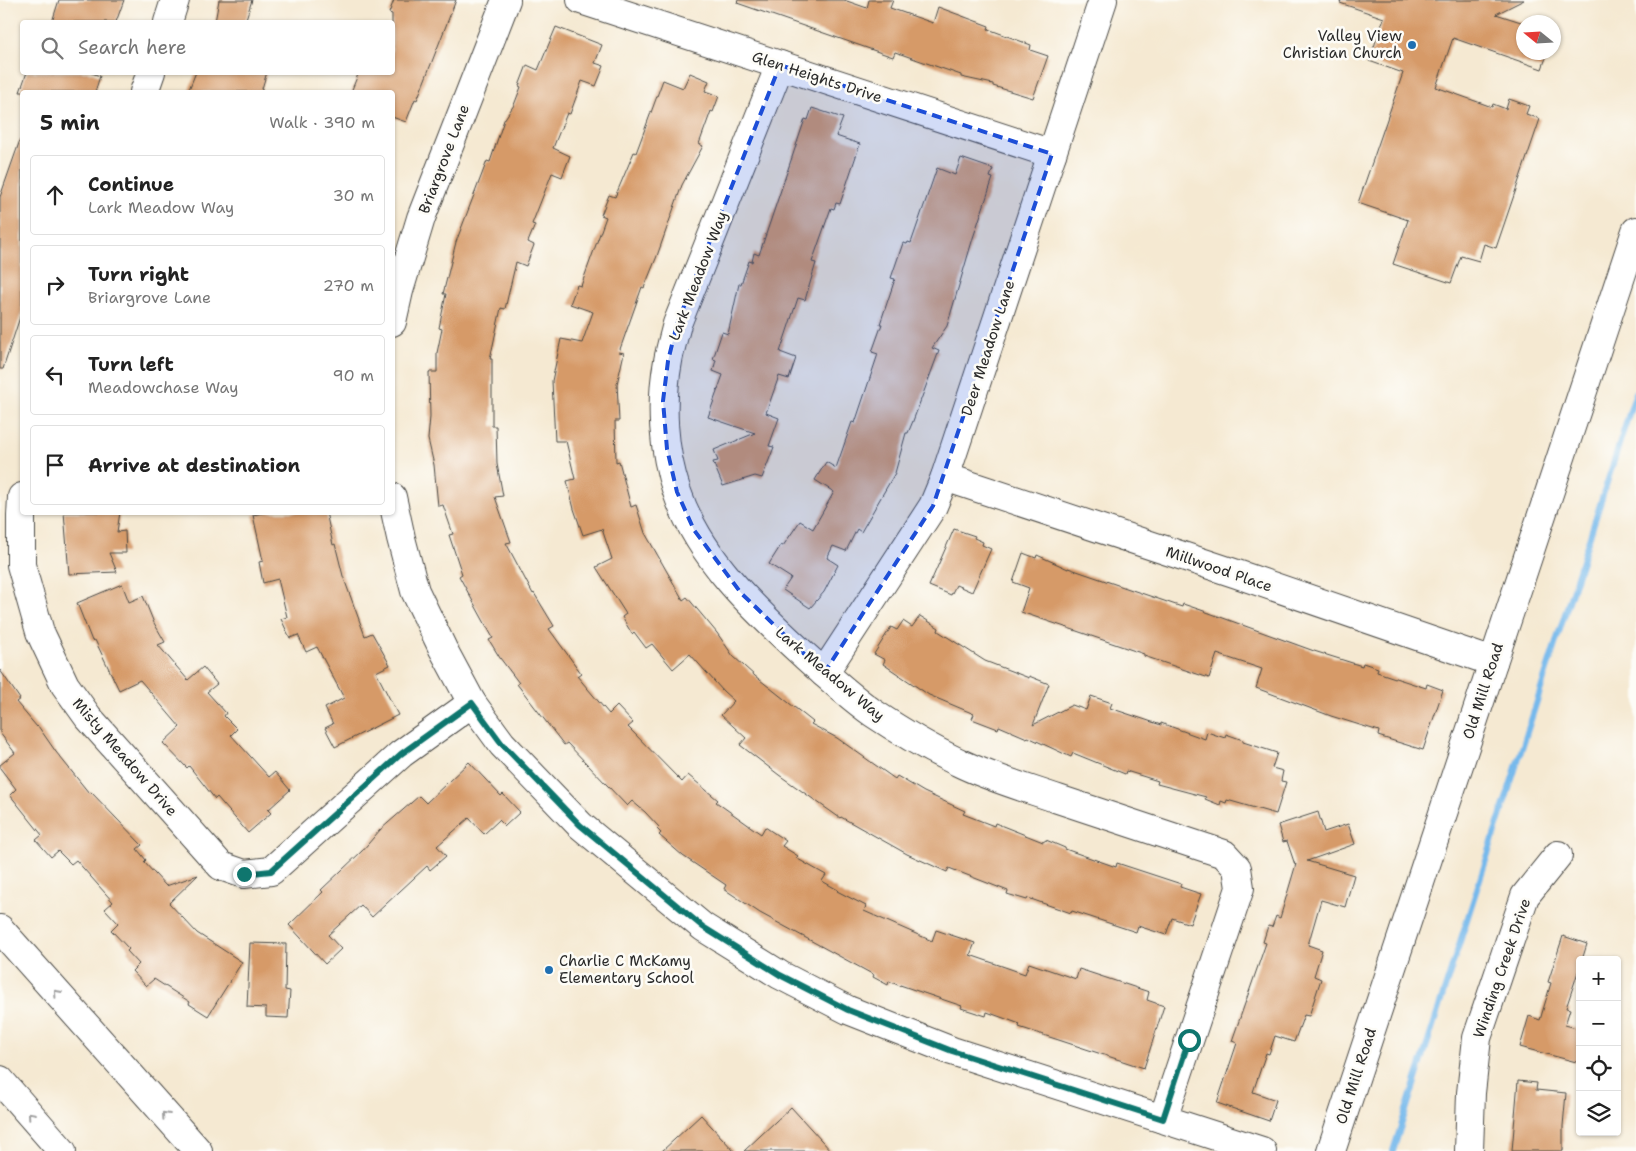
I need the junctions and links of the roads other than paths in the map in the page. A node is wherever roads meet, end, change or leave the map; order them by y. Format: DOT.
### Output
graph roads {
  1 [pos="175,0"];
  2 [pos="506,0"];
  3 [pos="582,0"];
  4 [pos="1103,0"];
  5 [pos="169,20"];
  6 [pos="780,66"];
  7 [pos="150,75"];
  8 [pos="145,90"];
  9 [pos="1052,154"];
  10 [pos="1636,231"];
  11 [pos="1625,301"];
  12 [pos="395,309"];
  13 [pos="945,478"];
  14 [pos="395,510"];
  15 [pos="21,515"];
  16 [pos="1493,662"];
  17 [pos="824,673"];
  18 [pos="472,703"];
  19 [pos="1558,855"];
  20 [pos="0,929"];
  21 [pos="0,1080"];
  22 [pos="1163,1119"];
  23 [pos="62,1151"];
  24 [pos="198,1151"];
  25 [pos="1262,1151"];
  26 [pos="1331,1151"];
  27 [pos="1469,1151"];
  1 -- 5 [label="main road"];
  2 -- 12 [label="main road, Briargrove Lane"];
  3 -- 6 [label="main road, Glen Heights Drive"];
  4 -- 9 [label="main road, Deer Meadow Lane"];
  6 -- 9 [label="main road, Glen Heights Drive"];
  6 -- 17 [label="main road, Lark Meadow Way"];
  7 -- 8 [label="main road"];
  9 -- 13 [label="main road, Deer Meadow Lane"];
  10 -- 11 [label="main road, Old Mill Road"];
  11 -- 16 [label="main road, Old Mill Road"];
  13 -- 16 [label="main road, Millwood Place"];
  13 -- 17 [label="main road, Deer Meadow Lane"];
  14 -- 18 [label="main road"];
  15 -- 18 [label="main road, Misty Meadow Drive"];
  16 -- 26 [label="main road, Old Mill Road"];
  17 -- 22 [label="main road, Lark Meadow Way"];
  18 -- 22 [label="main road"];
  19 -- 27 [label="main road, Winding Creek Drive"];
  24 -- 20 [label="main road, one-way"];
  23 -- 21 [label="main road, one-way"];
  22 -- 25 [label="main road"];
}
